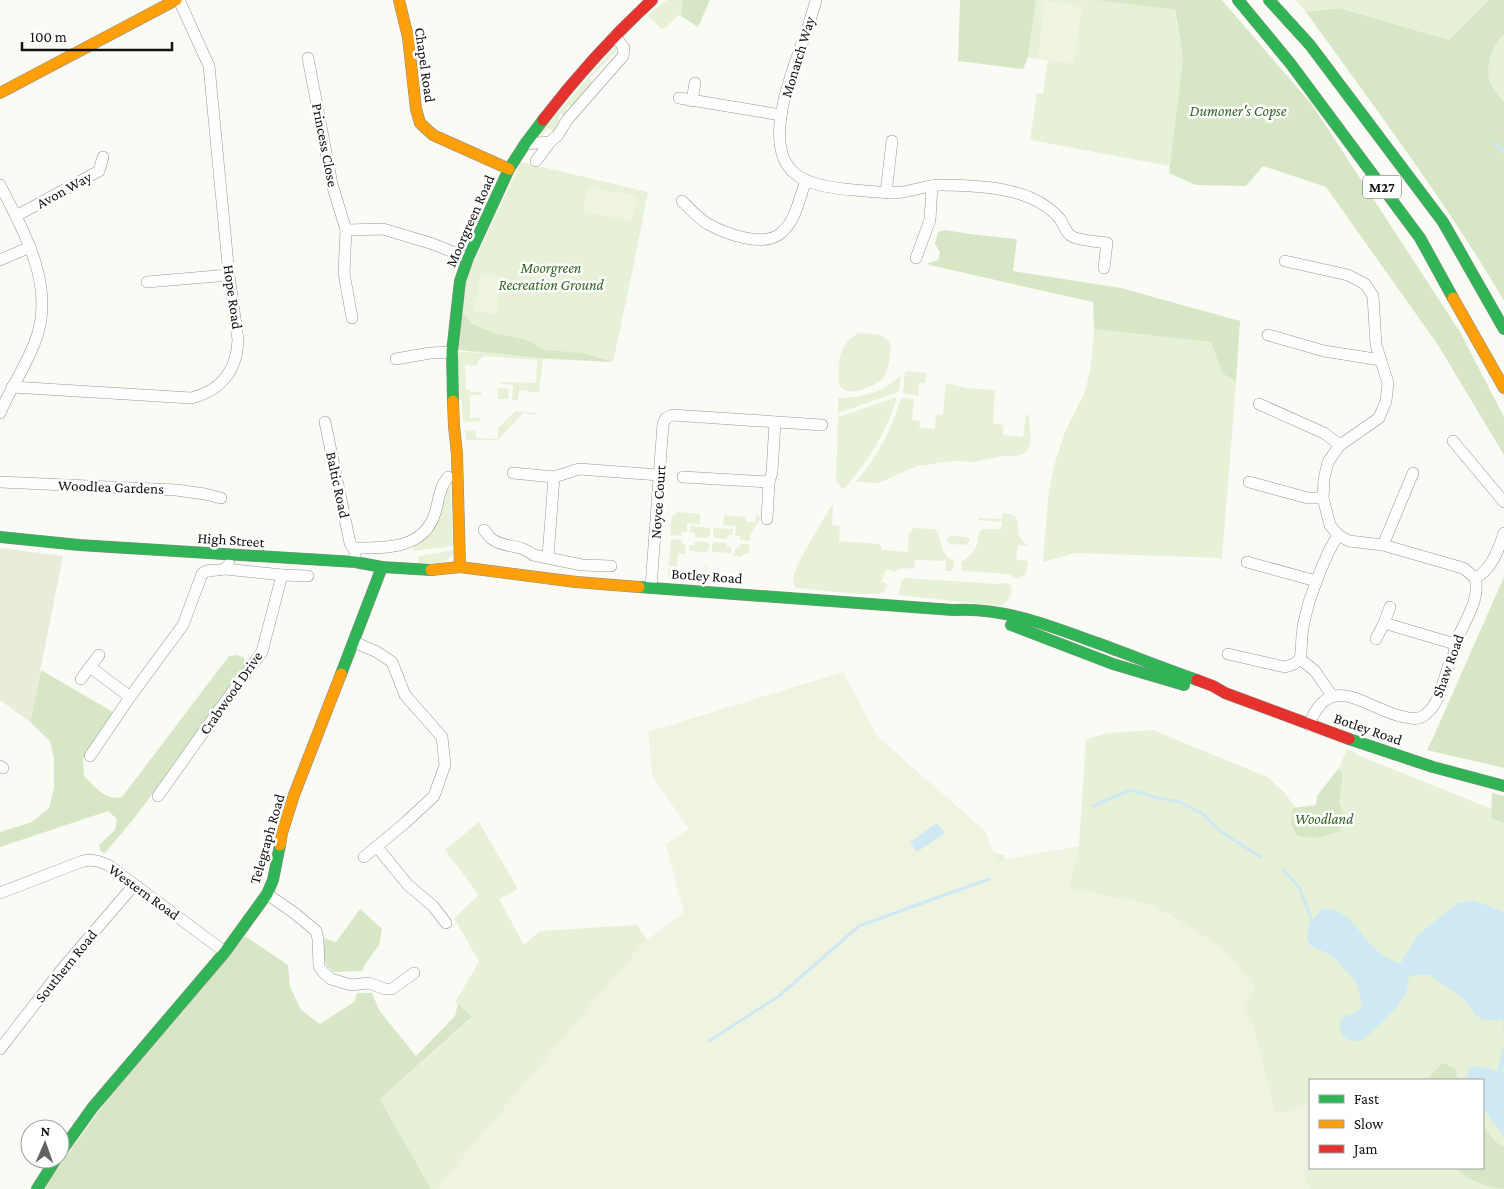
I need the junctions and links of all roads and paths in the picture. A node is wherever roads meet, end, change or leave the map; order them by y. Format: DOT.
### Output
graph roads {
  1 [pos="177,0"];
  2 [pos="399,0"];
  3 [pos="652,0"];
  4 [pos="816,0"];
  5 [pos="1238,0"];
  6 [pos="1269,0"];
  7 [pos="615,36"];
  8 [pos="308,58"];
  9 [pos="695,83"];
  10 [pos="0,93"];
  11 [pos="679,98"];
  12 [pos="692,101"];
  13 [pos="781,115"];
  14 [pos="892,141"];
  15 [pos="550,142"];
  16 [pos="525,144"];
  17 [pos="103,157"];
  18 [pos="536,161"];
  19 [pos="509,169"];
  20 [pos="806,181"];
  21 [pos="0,185"];
  22 [pos="932,186"];
  23 [pos="886,193"];
  24 [pos="682,201"];
  25 [pos="16,216"];
  26 [pos="346,230"];
  27 [pos="30,247"];
  28 [pos="468,258"];
  29 [pos="916,258"];
  30 [pos="0,260"];
  31 [pos="1285,261"];
  32 [pos="1104,268"];
  33 [pos="229,275"];
  34 [pos="147,282"];
  35 [pos="352,318"];
  36 [pos="1504,329"];
  37 [pos="1268,335"];
  38 [pos="452,352"];
  39 [pos="396,359"];
  40 [pos="1381,360"];
  41 [pos="12,387"];
  42 [pos="1504,388"];
  43 [pos="1259,404"];
  44 [pos="0,413"];
  45 [pos="325,422"];
  46 [pos="775,422"];
  47 [pos="822,426"];
  48 [pos="1453,441"];
  49 [pos="1340,445"];
  50 [pos="513,473"];
  51 [pos="1413,473"];
  52 [pos="659,475"];
  53 [pos="554,476"];
  54 [pos="448,477"];
  55 [pos="683,477"];
  56 [pos="0,482"];
  57 [pos="769,482"];
  58 [pos="1249,482"];
  59 [pos="221,498"];
  60 [pos="1323,498"];
  61 [pos="1504,502"];
  62 [pos="767,519"];
  63 [pos="484,530"];
  64 [pos="1504,533"];
  65 [pos="1338,535"];
  66 [pos="0,537"];
  67 [pos="1383,545"];
  68 [pos="353,548"];
  69 [pos="230,555"];
  70 [pos="548,557"];
  71 [pos="355,562"];
  72 [pos="1247,562"];
  73 [pos="611,566"];
  74 [pos="382,567"];
  75 [pos="460,567"];
  76 [pos="226,569"];
  77 [pos="282,576"];
  78 [pos="308,576"];
  79 [pos="1474,578"];
  80 [pos="1316,581"];
  81 [pos="651,587"];
  82 [pos="1390,607"];
  83 [pos="1384,623"];
  84 [pos="1376,639"];
  85 [pos="354,642"];
  86 [pos="1455,644"];
  87 [pos="1228,654"];
  88 [pos="99,655"];
  89 [pos="1300,659"];
  90 [pos="90,667"];
  91 [pos="81,679"];
  92 [pos="1332,696"];
  93 [pos="130,697"];
  94 [pos="1309,725"];
  95 [pos="90,756"];
  96 [pos="1504,786"];
  97 [pos="158,796"];
  98 [pos="377,847"];
  99 [pos="364,857"];
  100 [pos="134,885"];
  101 [pos="0,893"];
  102 [pos="267,894"];
  103 [pos="446,923"];
  104 [pos="224,952"];
  105 [pos="414,973"];
  106 [pos="0,1049"];
  107 [pos="70,1139"];
  108 [pos="50,1169"];
  109 [pos="38,1189"];
  1 -- 10 [label="main road"];
  1 -- 33 [label="street, Hope Road"];
  2 -- 19 [label="main road, Chapel Road"];
  3 -- 7 [label="main road, Moorgreen Road"];
  4 -- 13 [label="street, Monarch Way"];
  5 -- 42 [label="main road, M27"];
  6 -- 36 [label="main road, M27"];
  7 -- 15 [label="street"];
  7 -- 16 [label="main road, Moorgreen Road"];
  8 -- 26 [label="street, Princess Close"];
  9 -- 12 [label="street"];
  11 -- 12 [label="street, Monarch Way"];
  12 -- 13 [label="street, Monarch Way"];
  13 -- 20 [label="street, Monarch Way"];
  14 -- 23 [label="street"];
  15 -- 16 [label="street"];
  15 -- 18 [label="street"];
  16 -- 19 [label="main road, Moorgreen Road"];
  17 -- 25 [label="street, Avon Way"];
  19 -- 28 [label="main road, Moorgreen Road"];
  20 -- 23 [label="street, Monarch Way"];
  20 -- 24 [label="street"];
  21 -- 25 [label="street"];
  22 -- 23 [label="street, Monarch Way"];
  22 -- 29 [label="street"];
  22 -- 32 [label="street, Monarch Way"];
  25 -- 27 [label="street"];
  26 -- 28 [label="street"];
  26 -- 35 [label="street, Princess Close"];
  27 -- 30 [label="street"];
  27 -- 41 [label="street"];
  28 -- 38 [label="main road, Moorgreen Road"];
  31 -- 40 [label="street"];
  33 -- 34 [label="street"];
  33 -- 41 [label="street, Hope Road"];
  37 -- 40 [label="street"];
  38 -- 39 [label="street"];
  38 -- 75 [label="main road, Moorgreen Road"];
  40 -- 49 [label="street"];
  41 -- 44 [label="street"];
  43 -- 49 [label="street"];
  45 -- 68 [label="street, Baltic Road"];
  46 -- 47 [label="street"];
  46 -- 52 [label="street, Noyce Court"];
  46 -- 57 [label="street"];
  48 -- 61 [label="street"];
  49 -- 60 [label="street"];
  50 -- 53 [label="street"];
  51 -- 67 [label="street"];
  52 -- 53 [label="street"];
  52 -- 81 [label="street, Noyce Court"];
  53 -- 70 [label="street"];
  54 -- 68 [label="street"];
  55 -- 57 [label="street"];
  56 -- 59 [label="street, Woodlea Gardens"];
  57 -- 62 [label="street"];
  58 -- 60 [label="street"];
  60 -- 65 [label="street"];
  63 -- 70 [label="street"];
  64 -- 79 [label="street"];
  65 -- 67 [label="street"];
  65 -- 80 [label="street"];
  66 -- 69 [label="main road, High Street"];
  67 -- 79 [label="street"];
  68 -- 71 [label="street, Baltic Road"];
  69 -- 71 [label="main road, High Street"];
  69 -- 76 [label="street"];
  70 -- 73 [label="street"];
  71 -- 74 [label="main road, High Street"];
  72 -- 80 [label="street"];
  74 -- 75 [label="main road, High Street"];
  74 -- 85 [label="main road, Telegraph Road"];
  75 -- 81 [label="main road, Botley Road"];
  76 -- 77 [label="street"];
  76 -- 93 [label="street"];
  77 -- 78 [label="street"];
  77 -- 97 [label="street, Crabwood Drive"];
  79 -- 86 [label="street, Shaw Road"];
  80 -- 89 [label="street"];
  81 -- 94 [label="main road, Botley Road"];
  82 -- 83 [label="street"];
  83 -- 84 [label="street"];
  83 -- 86 [label="street"];
  85 -- 98 [label="street"];
  85 -- 102 [label="main road, Telegraph Road"];
  86 -- 92 [label="street, Shaw Road"];
  87 -- 89 [label="street"];
  88 -- 90 [label="street"];
  89 -- 92 [label="street"];
  90 -- 91 [label="street"];
  90 -- 93 [label="street"];
  92 -- 94 [label="street"];
  93 -- 95 [label="street"];
  94 -- 96 [label="main road, Botley Road"];
  98 -- 99 [label="street"];
  98 -- 103 [label="street"];
  100 -- 101 [label="street, Western Road"];
  100 -- 104 [label="street, Western Road"];
  100 -- 106 [label="street, Southern Road"];
  102 -- 104 [label="main road, Telegraph Road"];
  102 -- 105 [label="street"];
  104 -- 107 [label="main road, Telegraph Road"];
  108 -- 109 [label="main road"];
}
